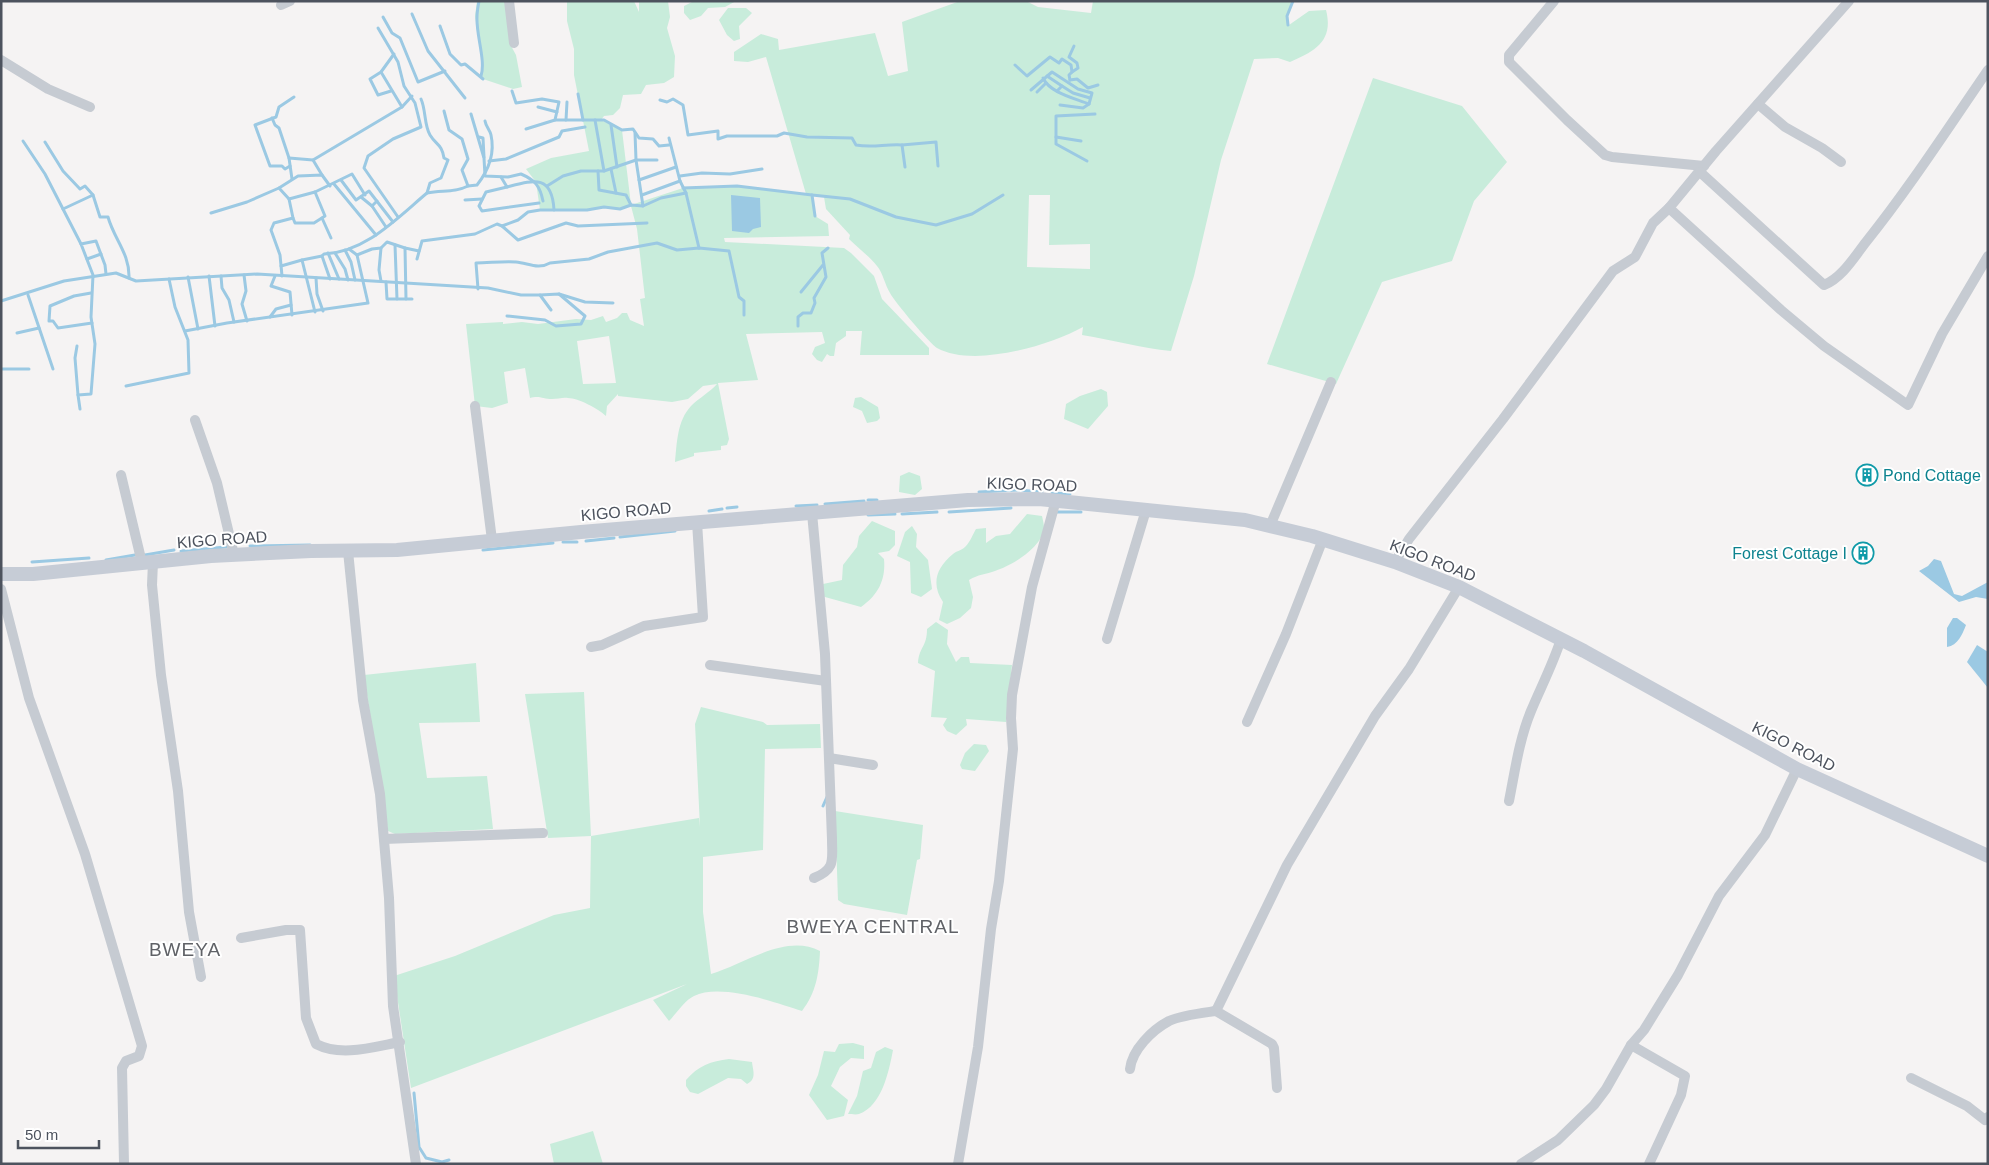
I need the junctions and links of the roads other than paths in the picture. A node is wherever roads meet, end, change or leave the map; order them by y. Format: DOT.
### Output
graph roads {
  1 [pos="509,1"];
  2 [pos="1554,1"];
  3 [pos="1849,1"];
  4 [pos="514,43"];
  5 [pos="1,60"];
  6 [pos="1988,70"];
  7 [pos="1758,104"];
  8 [pos="90,107"];
  9 [pos="1841,162"];
  10 [pos="1702,169"];
  11 [pos="1669,208"];
  12 [pos="1988,256"];
  13 [pos="1331,382"];
  14 [pos="475,406"];
  15 [pos="195,420"];
  16 [pos="121,475"];
  17 [pos="1056,500"];
  18 [pos="1146,510"];
  19 [pos="812,513"];
  20 [pos="697,522"];
  21 [pos="1270,526"];
  22 [pos="1323,539"];
  23 [pos="492,540"];
  24 [pos="348,551"];
  25 [pos="234,555"];
  26 [pos="147,562"];
  27 [pos="1395,562"];
  28 [pos="1,574"];
  29 [pos="1459,587"];
  30 [pos="1,589"];
  31 [pos="1107,639"];
  32 [pos="1561,639"];
  33 [pos="591,647"];
  34 [pos="710,665"];
  35 [pos="826,682"];
  36 [pos="1247,722"];
  37 [pos="829,758"];
  38 [pos="873,765"];
  39 [pos="1797,769"];
  40 [pos="1509,802"];
  41 [pos="543,833"];
  42 [pos="384,839"];
  43 [pos="1988,856"];
  44 [pos="814,878"];
  45 [pos="241,938"];
  46 [pos="201,977"];
  47 [pos="1216,1011"];
  48 [pos="400,1042"];
  49 [pos="1631,1046"];
  50 [pos="1130,1069"];
  51 [pos="1911,1078"];
  52 [pos="1276,1088"];
  53 [pos="1988,1116"];
  54 [pos="124,1164"];
  55 [pos="416,1164"];
  56 [pos="958,1164"];
  57 [pos="1521,1164"];
  58 [pos="1649,1164"];
  1 -- 4 [label="street"];
  2 -- 10 [label="street"];
  3 -- 7 [label="street"];
  5 -- 8 [label="street"];
  6 -- 10 [label="street"];
  7 -- 9 [label="street"];
  7 -- 10 [label="street"];
  10 -- 11 [label="street"];
  11 -- 12 [label="street"];
  11 -- 27 [label="street"];
  13 -- 21 [label="street"];
  14 -- 23 [label="street"];
  15 -- 25 [label="street"];
  16 -- 26 [label="street"];
  17 -- 18 [label="street, KIGO ROAD"];
  17 -- 19 [label="street, KIGO ROAD"];
  17 -- 56 [label="street"];
  18 -- 21 [label="street, KIGO ROAD"];
  18 -- 31 [label="street"];
  19 -- 20 [label="street, KIGO ROAD"];
  19 -- 35 [label="street"];
  20 -- 23 [label="street, KIGO ROAD"];
  20 -- 33 [label="street"];
  21 -- 22 [label="street, KIGO ROAD"];
  22 -- 27 [label="street, KIGO ROAD"];
  22 -- 36 [label="street"];
  23 -- 24 [label="street, KIGO ROAD"];
  24 -- 25 [label="street, KIGO ROAD"];
  24 -- 42 [label="street"];
  25 -- 26 [label="street, KIGO ROAD"];
  26 -- 28 [label="street, KIGO ROAD"];
  26 -- 46 [label="street"];
  27 -- 29 [label="street, KIGO ROAD"];
  29 -- 32 [label="street, KIGO ROAD"];
  29 -- 47 [label="street"];
  30 -- 54 [label="street"];
  32 -- 39 [label="street, KIGO ROAD"];
  32 -- 40 [label="street"];
  34 -- 35 [label="street"];
  35 -- 37 [label="street"];
  37 -- 38 [label="street"];
  37 -- 44 [label="street"];
  39 -- 43 [label="street, KIGO ROAD"];
  39 -- 49 [label="street"];
  41 -- 42 [label="street"];
  42 -- 48 [label="street"];
  45 -- 48 [label="street"];
  47 -- 50 [label="street"];
  47 -- 52 [label="street"];
  48 -- 55 [label="street"];
  49 -- 57 [label="street"];
  49 -- 58 [label="street"];
  51 -- 53 [label="street"];
}
